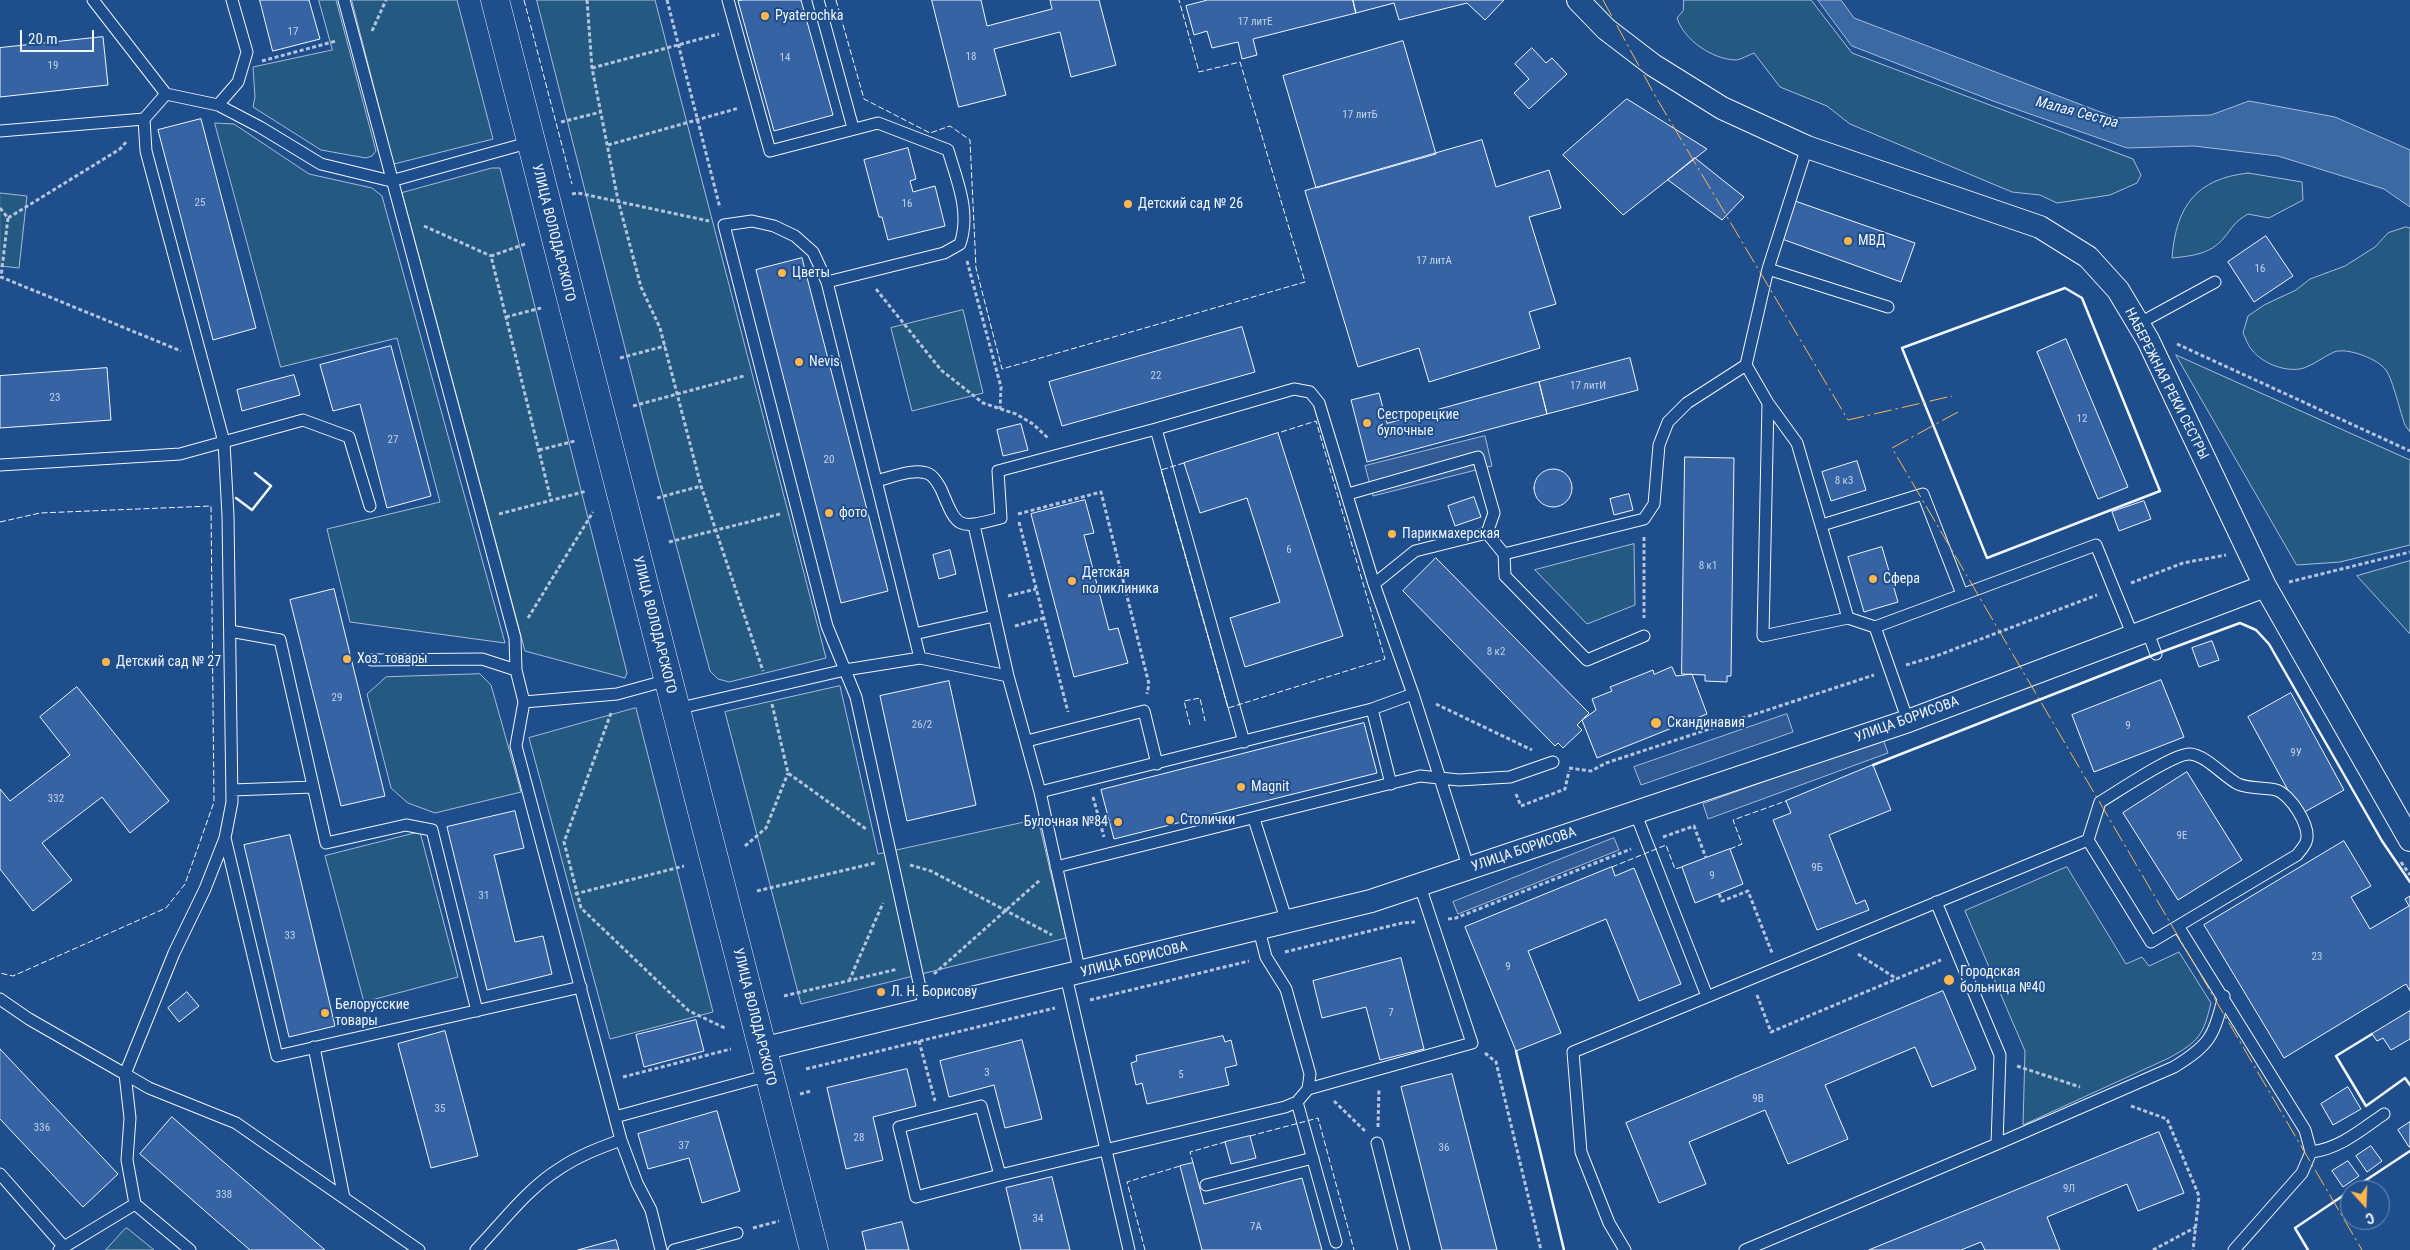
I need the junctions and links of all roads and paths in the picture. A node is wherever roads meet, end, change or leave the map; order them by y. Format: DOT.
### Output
graph roads {
  1 [pos="93,0"];
  2 [pos="232,0"];
  3 [pos="344,0"];
  4 [pos="495,0"];
  5 [pos="587,0"];
  6 [pos="666,0"];
  7 [pos="728,0"];
  8 [pos="818,0"];
  9 [pos="1578,0"];
  10 [pos="721,33"];
  11 [pos="353,37"];
  12 [pos="678,45"];
  13 [pos="243,66"];
  14 [pos="592,68"];
  15 [pos="166,94"];
  16 [pos="218,105"];
  17 [pos="741,107"];
  18 [pos="601,112"];
  19 [pos="144,119"];
  20 [pos="697,120"];
  21 [pos="561,122"];
  22 [pos="854,128"];
  23 [pos="0,131"];
  24 [pos="531,142"];
  25 [pos="608,145"];
  26 [pos="1807,147"];
  27 [pos="391,181"];
  28 [pos="572,194"];
  29 [pos="618,200"];
  30 [pos="0,208"];
  31 [pos="401,216"];
  32 [pos="8,218"];
  33 [pos="724,225"];
  34 [pos="525,244"];
  35 [pos="960,244"];
  36 [pos="491,256"];
  37 [pos="1768,269"];
  38 [pos="863,273"];
  39 [pos="827,282"];
  40 [pos="2215,282"];
  41 [pos="1888,307"];
  42 [pos="541,308"];
  43 [pos="506,317"];
  44 [pos="2138,324"];
  45 [pos="2175,343"];
  46 [pos="665,346"];
  47 [pos="620,358"];
  48 [pos="202,360"];
  49 [pos="1746,365"];
  50 [pos="762,372"];
  51 [pos="678,394"];
  52 [pos="1768,403"];
  53 [pos="633,406"];
  54 [pos="1000,409"];
  55 [pos="1156,429"];
  56 [pos="575,441"];
  57 [pos="224,442"];
  58 [pos="539,450"];
  59 [pos="2410,451"];
  60 [pos="1066,454"];
  61 [pos="0,465"];
  62 [pos="876,482"];
  63 [pos="701,486"];
  64 [pos="588,491"];
  65 [pos="1348,494"];
  66 [pos="657,498"];
  67 [pos="551,500"];
  68 [pos="370,506"];
  69 [pos="797,510"];
  70 [pos="593,512"];
  71 [pos="1017,514"];
  72 [pos="483,518"];
  73 [pos="1001,518"];
  74 [pos="1644,519"];
  75 [pos="974,525"];
  76 [pos="1822,525"];
  77 [pos="715,530"];
  78 [pos="1486,533"];
  79 [pos="669,542"];
  80 [pos="2410,552"];
  81 [pos="1504,554"];
  82 [pos="2229,554"];
  83 [pos="2287,582"];
  84 [pos="1374,584"];
  85 [pos="2265,586"];
  86 [pos="1036,589"];
  87 [pos="2114,589"];
  88 [pos="1962,594"];
  89 [pos="990,600"];
  90 [pos="994,616"];
  91 [pos="1044,618"];
  92 [pos="1848,618"];
  93 [pos="1875,627"];
  94 [pos="997,631"];
  95 [pos="230,632"];
  96 [pos="2140,633"];
  97 [pos="914,634"];
  98 [pos="1644,636"];
  99 [pos="516,638"];
  100 [pos="2156,654"];
  101 [pos="920,658"];
  102 [pos="372,660"];
  103 [pos="516,670"];
  104 [pos="845,670"];
  105 [pos="1889,670"];
  106 [pos="1008,676"];
  107 [pos="668,680"];
  108 [pos="768,688"];
  109 [pos="618,694"];
  110 [pos="1413,694"];
  111 [pos="524,702"];
  112 [pos="676,709"];
  113 [pos="1372,709"];
  114 [pos="1144,712"];
  115 [pos="1908,721"];
  116 [pos="1073,730"];
  117 [pos="1027,741"];
  118 [pos="1244,742"];
  119 [pos="1554,762"];
  120 [pos="1157,764"];
  121 [pos="1569,768"];
  122 [pos="788,772"];
  123 [pos="1510,777"];
  124 [pos="1440,778"];
  125 [pos="1089,781"];
  126 [pos="1391,784"];
  127 [pos="313,787"];
  128 [pos="232,790"];
  129 [pos="1040,792"];
  130 [pos="1634,812"];
  131 [pos="1254,819"];
  132 [pos="225,838"];
  133 [pos="2088,840"];
  134 [pos="2410,840"];
  135 [pos="888,845"];
  136 [pos="745,846"];
  137 [pos="1108,854"];
  138 [pos="892,859"];
  139 [pos="684,866"];
  140 [pos="1056,867"];
  141 [pos="1469,869"];
  142 [pos="895,875"];
  143 [pos="1420,886"];
  144 [pos="757,891"];
  145 [pos="577,893"];
  146 [pos="1719,894"];
  147 [pos="557,898"];
  148 [pos="1936,902"];
  149 [pos="1007,910"];
  150 [pos="1287,922"];
  151 [pos="2178,926"];
  152 [pos="1259,930"];
  153 [pos="1838,942"];
  154 [pos="1074,946"];
  155 [pos="1957,953"];
  156 [pos="915,965"];
  157 [pos="1777,967"];
  158 [pos="1073,974"];
  159 [pos="1750,978"];
  160 [pos="1897,978"];
  161 [pos="918,980"];
  162 [pos="848,981"];
  163 [pos="581,988"];
  164 [pos="784,996"];
  165 [pos="1707,996"];
  166 [pos="2224,996"];
  167 [pos="0,999"];
  168 [pos="925,1010"];
  169 [pos="477,1011"];
  170 [pos="725,1028"];
  171 [pos="919,1041"];
  172 [pos="1472,1042"];
  173 [pos="314,1048"];
  174 [pos="731,1049"];
  175 [pos="762,1049"];
  176 [pos="2012,1064"];
  177 [pos="1380,1069"];
  178 [pos="125,1074"];
  179 [pos="769,1075"];
  180 [pos="606,1082"];
  181 [pos="1314,1088"];
  182 [pos="2107,1096"];
  183 [pos="1297,1102"];
  184 [pos="2384,1114"];
  185 [pos="615,1117"];
  186 [pos="939,1117"];
  187 [pos="621,1140"];
  188 [pos="1377,1143"];
  189 [pos="1997,1144"];
  190 [pos="1106,1150"];
  191 [pos="2310,1152"];
  192 [pos="1312,1158"];
  193 [pos="0,1174"];
  194 [pos="1000,1175"];
  195 [pos="1206,1185"];
  196 [pos="344,1198"];
  197 [pos="135,1204"];
  198 [pos="779,1221"];
  199 [pos="2197,1227"];
  200 [pos="737,1233"];
  201 [pos="1336,1242"];
  202 [pos="62,1249"];
  203 [pos="190,1250"];
  204 [pos="419,1250"];
  205 [pos="476,1250"];
  206 [pos="661,1250"];
  207 [pos="674,1250"];
  208 [pos="814,1250"];
  209 [pos="1129,1250"];
  210 [pos="1404,1250"];
  211 [pos="1541,1250"];
  212 [pos="1625,1250"];
  213 [pos="1745,1250"];
  214 [pos="2153,1250"];
  215 [pos="2193,1250"];
  216 [pos="2234,1250"];
  1 -- 15 [label="lane"];
  2 -- 13 [label="lane"];
  3 -- 11 [label="lane"];
  4 -- 24 [label="main road, УЛИЦА ВОЛОДАРСКОГО"];
  5 -- 14 [label="path"];
  6 -- 12 [label="path"];
  7 -- 22 [label="lane"];
  8 -- 22 [label="lane"];
  9 -- 26 [label="street, НАБЕРЕЖНАЯ РЕКИ СЕСТРЫ"];
  10 -- 12 [label="path"];
  11 -- 13 [label="path"];
  11 -- 27 [label="lane"];
  12 -- 14 [label="path"];
  12 -- 20 [label="path"];
  13 -- 16 [label="lane"];
  14 -- 18 [label="path"];
  15 -- 16 [label="lane"];
  15 -- 19 [label="lane"];
  16 -- 27 [label="lane"];
  17 -- 20 [label="path"];
  18 -- 21 [label="path"];
  18 -- 25 [label="path"];
  19 -- 23 [label="lane"];
  19 -- 32 [label="path"];
  19 -- 48 [label="lane"];
  20 -- 25 [label="path"];
  20 -- 33 [label="path"];
  22 -- 35 [label="lane"];
  24 -- 27 [label="lane"];
  24 -- 107 [label="main road, УЛИЦА ВОЛОДАРСКОГО"];
  25 -- 29 [label="path"];
  26 -- 37 [label="lane"];
  26 -- 44 [label="street, НАБЕРЕЖНАЯ РЕКИ СЕСТРЫ"];
  27 -- 31 [label="lane"];
  28 -- 29 [label="path"];
  29 -- 33 [label="path"];
  29 -- 46 [label="path"];
  30 -- 32 [label="path"];
  31 -- 36 [label="path"];
  31 -- 72 [label="lane"];
  32 -- 48 [label="path"];
  33 -- 39 [label="lane"];
  33 -- 50 [label="lane"];
  34 -- 36 [label="path"];
  35 -- 38 [label="lane"];
  35 -- 54 [label="path"];
  36 -- 43 [label="path"];
  37 -- 41 [label="lane"];
  37 -- 49 [label="lane"];
  38 -- 39 [label="lane"];
  38 -- 54 [label="path"];
  39 -- 62 [label="lane"];
  40 -- 44 [label="lane"];
  42 -- 43 [label="path"];
  43 -- 58 [label="path"];
  44 -- 85 [label="street, НАБЕРЕЖНАЯ РЕКИ СЕСТРЫ"];
  45 -- 59 [label="path"];
  46 -- 47 [label="path"];
  46 -- 51 [label="path"];
  48 -- 57 [label="lane"];
  49 -- 52 [label="lane"];
  49 -- 74 [label="lane"];
  50 -- 51 [label="path"];
  50 -- 69 [label="lane"];
  51 -- 53 [label="path"];
  51 -- 63 [label="path"];
  52 -- 76 [label="lane"];
  52 -- 92 [label="lane"];
  54 -- 60 [label="path"];
  55 -- 60 [label="lane"];
  55 -- 65 [label="lane"];
  55 -- 118 [label="lane"];
  56 -- 58 [label="path"];
  57 -- 61 [label="lane"];
  57 -- 68 [label="lane"];
  57 -- 95 [label="lane"];
  58 -- 67 [label="path"];
  60 -- 73 [label="lane"];
  62 -- 75 [label="lane"];
  62 -- 97 [label="lane"];
  63 -- 66 [label="path"];
  63 -- 77 [label="path"];
  64 -- 67 [label="path"];
  65 -- 78 [label="lane"];
  65 -- 84 [label="lane"];
  67 -- 72 [label="path"];
  69 -- 77 [label="path"];
  69 -- 104 [label="lane"];
  70 -- 99 [label="path"];
  71 -- 73 [label="path"];
  71 -- 86 [label="path"];
  71 -- 114 [label="path"];
  72 -- 99 [label="lane"];
  73 -- 75 [label="lane"];
  74 -- 81 [label="lane"];
  74 -- 98 [label="path"];
  75 -- 89 [label="lane"];
  76 -- 88 [label="lane"];
  76 -- 92 [label="lane"];
  77 -- 79 [label="path"];
  77 -- 108 [label="path"];
  78 -- 81 [label="lane"];
  78 -- 84 [label="lane"];
  80 -- 83 [label="path"];
  81 -- 98 [label="lane"];
  82 -- 87 [label="path"];
  84 -- 110 [label="lane"];
  85 -- 96 [label="street, УЛИЦА БОРИСОВА"];
  85 -- 134 [label="street, НАБЕРЕЖНАЯ РЕКИ СЕСТРЫ"];
  86 -- 89 [label="path"];
  86 -- 91 [label="path"];
  87 -- 88 [label="lane"];
  87 -- 96 [label="lane"];
  87 -- 105 [label="path"];
  88 -- 93 [label="lane"];
  89 -- 90 [label="lane"];
  90 -- 94 [label="lane"];
  90 -- 97 [label="lane"];
  91 -- 94 [label="path"];
  91 -- 116 [label="path"];
  92 -- 93 [label="lane"];
  93 -- 105 [label="lane"];
  94 -- 106 [label="lane"];
  95 -- 127 [label="lane"];
  95 -- 128 [label="lane"];
  96 -- 100 [label="lane"];
  96 -- 115 [label="street, УЛИЦА БОРИСОВА"];
  97 -- 101 [label="lane"];
  99 -- 103 [label="lane"];
  101 -- 104 [label="lane"];
  101 -- 106 [label="lane"];
  102 -- 103 [label="lane"];
  103 -- 111 [label="lane"];
  104 -- 108 [label="lane"];
  104 -- 135 [label="lane"];
  105 -- 115 [label="lane"];
  105 -- 121 [label="path"];
  106 -- 117 [label="lane"];
  107 -- 109 [label="lane"];
  107 -- 112 [label="main road, УЛИЦА ВОЛОДАРСКОГО"];
  108 -- 112 [label="lane"];
  108 -- 122 [label="path"];
  109 -- 111 [label="lane"];
  109 -- 145 [label="path"];
  110 -- 113 [label="lane"];
  110 -- 119 [label="path"];
  110 -- 124 [label="lane"];
  111 -- 147 [label="lane"];
  112 -- 175 [label="main road, УЛИЦА ВОЛОДАРСКОГО"];
  113 -- 118 [label="lane"];
  113 -- 126 [label="lane"];
  114 -- 116 [label="lane"];
  114 -- 120 [label="lane"];
  115 -- 130 [label="street, УЛИЦА БОРИСОВА"];
  116 -- 117 [label="lane"];
  117 -- 129 [label="lane"];
  118 -- 120 [label="lane"];
  119 -- 121 [label="path"];
  119 -- 123 [label="lane"];
  120 -- 125 [label="lane"];
  121 -- 123 [label="path"];
  122 -- 135 [label="path"];
  122 -- 136 [label="path"];
  123 -- 124 [label="lane"];
  124 -- 126 [label="lane"];
  124 -- 141 [label="lane"];
  125 -- 129 [label="lane"];
  125 -- 137 [label="path"];
  126 -- 131 [label="lane"];
  127 -- 128 [label="lane"];
  127 -- 169 [label="lane"];
  128 -- 132 [label="lane"];
  129 -- 140 [label="lane"];
  130 -- 141 [label="street, УЛИЦА БОРИСОВА"];
  130 -- 165 [label="lane"];
  131 -- 137 [label="lane"];
  131 -- 150 [label="lane"];
  132 -- 173 [label="lane"];
  132 -- 178 [label="lane"];
  133 -- 148 [label="lane"];
  133 -- 151 [label="lane"];
  133 -- 151 [label="lane"];
  135 -- 138 [label="lane"];
  137 -- 140 [label="lane"];
  138 -- 142 [label="lane"];
  138 -- 144 [label="path"];
  138 -- 149 [label="path"];
  139 -- 145 [label="path"];
  140 -- 149 [label="path"];
  140 -- 154 [label="lane"];
  141 -- 143 [label="street, УЛИЦА БОРИСОВА"];
  142 -- 156 [label="lane"];
  142 -- 162 [label="path"];
  143 -- 150 [label="street, УЛИЦА БОРИСОВА"];
  143 -- 172 [label="lane"];
  145 -- 147 [label="path"];
  145 -- 170 [label="path"];
  146 -- 157 [label="path"];
  147 -- 163 [label="lane"];
  148 -- 153 [label="lane"];
  148 -- 155 [label="lane"];
  149 -- 154 [label="path"];
  149 -- 161 [label="path"];
  150 -- 152 [label="street, УЛИЦА БОРИСОВА"];
  151 -- 166 [label="lane"];
  152 -- 158 [label="street, УЛИЦА БОРИСОВА"];
  152 -- 181 [label="lane"];
  153 -- 157 [label="lane"];
  153 -- 160 [label="path"];
  154 -- 158 [label="lane"];
  155 -- 160 [label="path"];
  155 -- 189 [label="lane"];
  156 -- 161 [label="lane"];
  156 -- 162 [label="path"];
  157 -- 159 [label="lane"];
  158 -- 168 [label="street, УЛИЦА БОРИСОВА"];
  158 -- 190 [label="lane"];
  159 -- 160 [label="path"];
  159 -- 165 [label="lane"];
  161 -- 168 [label="lane"];
  162 -- 164 [label="path"];
  163 -- 169 [label="lane"];
  163 -- 180 [label="lane"];
  165 -- 212 [label="lane"];
  166 -- 182 [label="lane"];
  166 -- 191 [label="lane"];
  167 -- 178 [label="lane"];
  168 -- 175 [label="street, УЛИЦА БОРИСОВА"];
  169 -- 173 [label="lane"];
  171 -- 186 [label="path"];
  172 -- 177 [label="lane"];
  172 -- 211 [label="path"];
  173 -- 196 [label="lane"];
  174 -- 180 [label="path"];
  175 -- 179 [label="main road, УЛИЦА ВОЛОДАРСКОГО"];
  176 -- 182 [label="path"];
  177 -- 181 [label="lane"];
  177 -- 188 [label="path"];
  178 -- 196 [label="lane"];
  178 -- 197 [label="lane"];
  179 -- 185 [label="lane"];
  179 -- 208 [label="main road, УЛИЦА ВОЛОДАРСКОГО"];
  180 -- 185 [label="lane"];
  181 -- 183 [label="lane"];
  181 -- 188 [label="path"];
  182 -- 189 [label="lane"];
  182 -- 199 [label="path"];
  183 -- 190 [label="lane"];
  183 -- 192 [label="lane"];
  184 -- 191 [label="lane"];
  185 -- 187 [label="lane"];
  186 -- 194 [label="lane"];
  186 -- 194 [label="lane"];
  187 -- 205 [label="lane"];
  187 -- 206 [label="lane"];
  188 -- 210 [label="lane"];
  189 -- 213 [label="lane"];
  190 -- 194 [label="lane"];
  190 -- 209 [label="lane"];
  191 -- 216 [label="lane"];
  192 -- 195 [label="lane"];
  192 -- 201 [label="lane"];
  193 -- 202 [label="lane"];
  196 -- 204 [label="lane"];
  197 -- 202 [label="lane"];
  197 -- 203 [label="lane"];
  198 -- 200 [label="path"];
  199 -- 214 [label="path"];
  199 -- 215 [label="path"];
  200 -- 207 [label="lane"];
}
